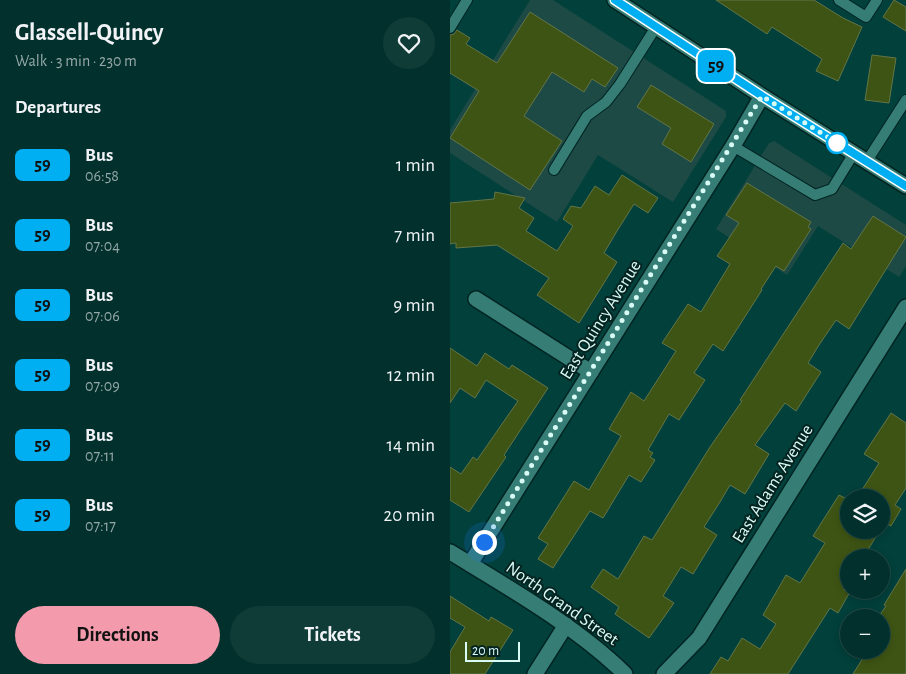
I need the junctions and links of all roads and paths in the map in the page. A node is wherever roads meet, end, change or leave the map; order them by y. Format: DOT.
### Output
graph roads {
  1 [pos="467,0"];
  2 [pos="615,0"];
  3 [pos="839,0"];
  4 [pos="877,0"];
  5 [pos="656,27"];
  6 [pos="450,28"];
  7 [pos="762,96"];
  8 [pos="906,100"];
  9 [pos="732,146"];
  10 [pos="860,157"];
  11 [pos="554,170"];
  12 [pos="906,186"];
  13 [pos="476,299"];
  14 [pos="906,307"];
  15 [pos="591,372"];
  16 [pos="450,552"];
  17 [pos="470,564"];
  18 [pos="566,625"];
  19 [pos="535,674"];
  20 [pos="625,674"];
  21 [pos="664,674"];
  1 -- 6 [label="lane"];
  2 -- 5 [label="street"];
  3 -- 4 [label="lane"];
  5 -- 7 [label="street"];
  5 -- 11 [label="lane"];
  7 -- 9 [label="street, East Quincy Avenue"];
  7 -- 10 [label="street"];
  8 -- 10 [label="lane"];
  9 -- 10 [label="lane"];
  9 -- 15 [label="street, East Quincy Avenue"];
  10 -- 12 [label="street"];
  13 -- 15 [label="street"];
  14 -- 21 [label="street, East Adams Avenue"];
  15 -- 17 [label="street, East Quincy Avenue"];
  16 -- 17 [label="street, North Grand Street"];
  17 -- 18 [label="street, North Grand Street"];
  18 -- 19 [label="street"];
  18 -- 20 [label="street, North Grand Street"];
}
